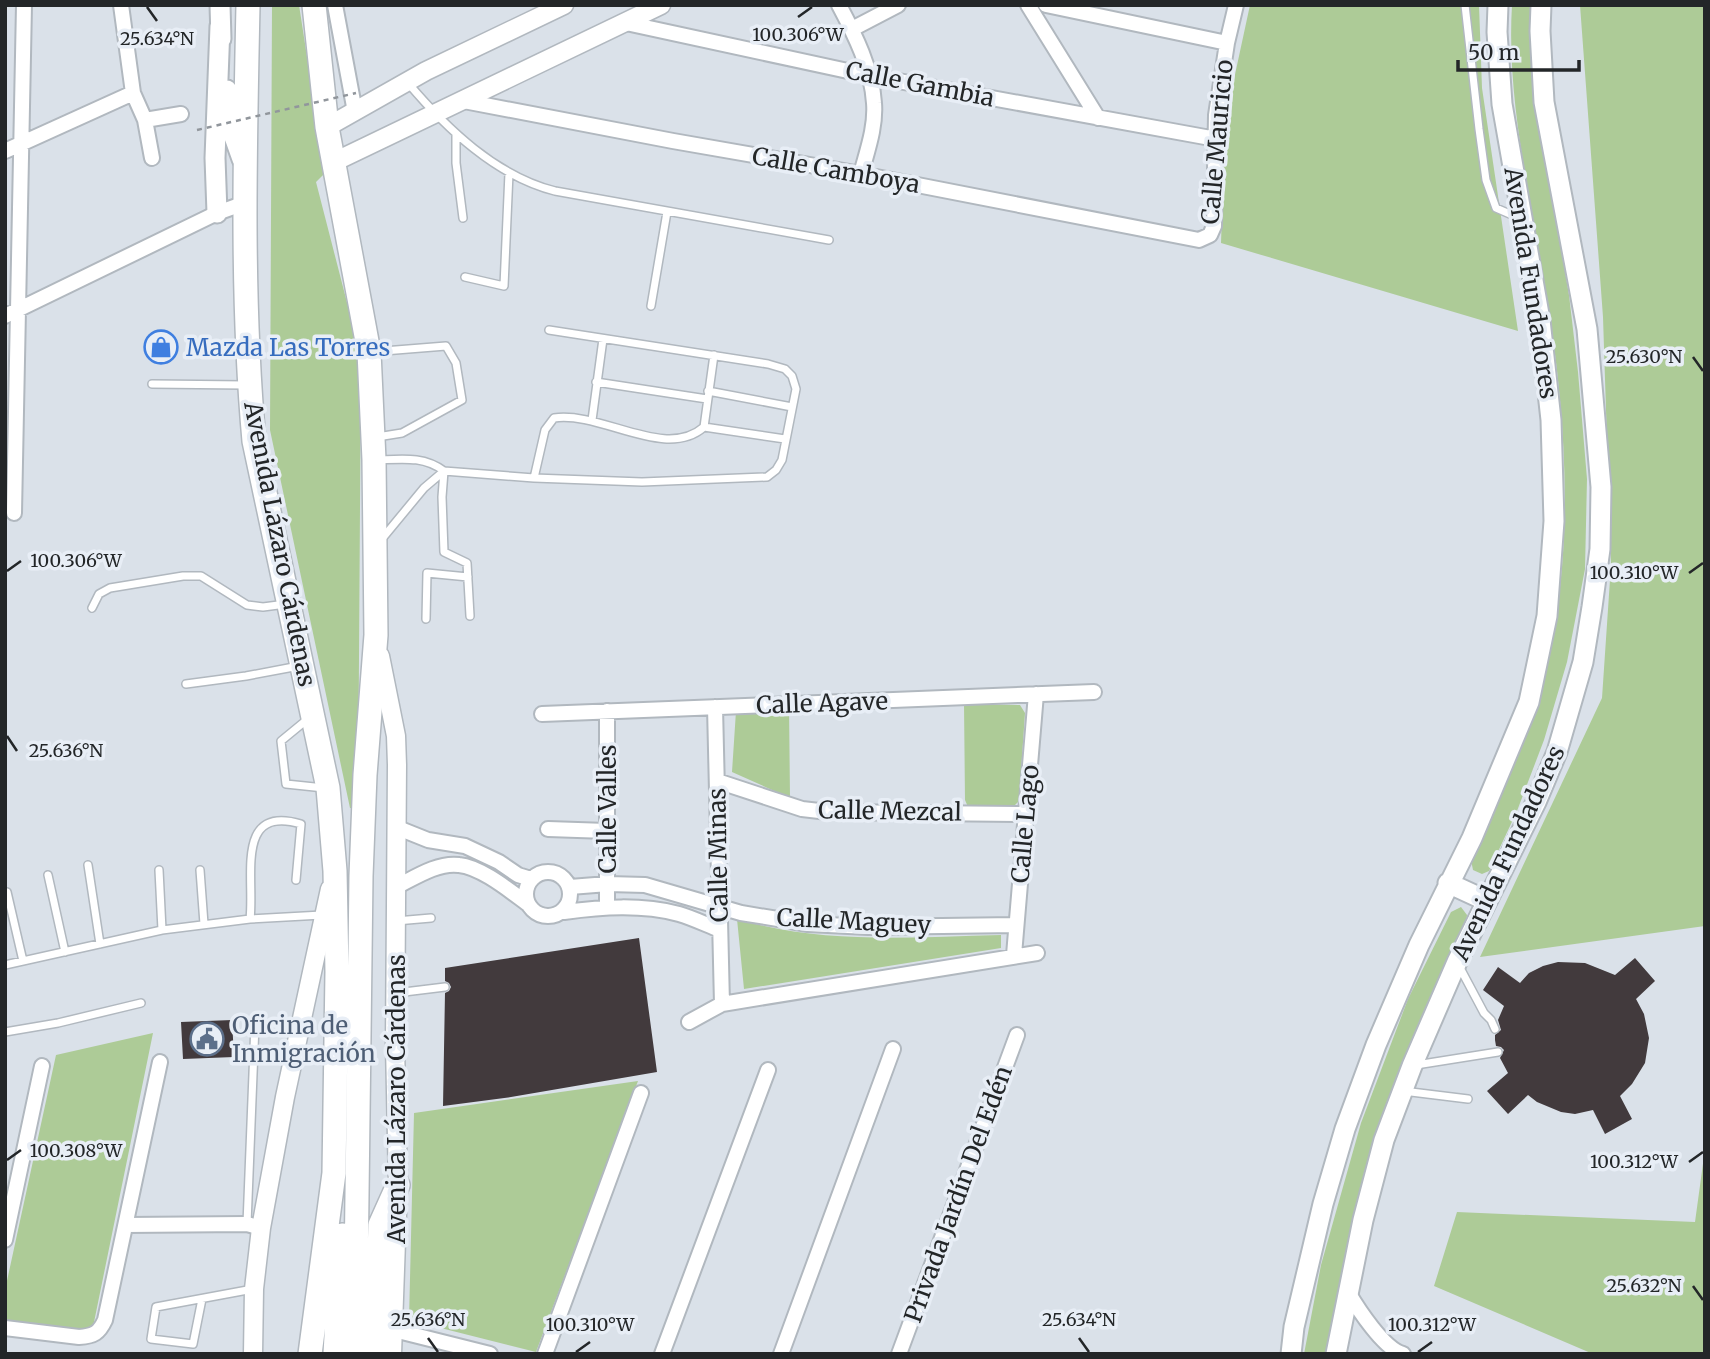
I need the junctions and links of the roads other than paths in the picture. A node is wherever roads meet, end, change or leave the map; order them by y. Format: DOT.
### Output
graph roads {
  1 [pos="24,5"];
  2 [pos="121,5"];
  3 [pos="220,5"];
  4 [pos="248,5"];
  5 [pos="564,5"];
  6 [pos="661,5"];
  7 [pos="839,5"];
  8 [pos="898,5"];
  9 [pos="1028,5"];
  10 [pos="1046,5"];
  11 [pos="1236,5"];
  12 [pos="1465,5"];
  13 [pos="1498,5"];
  14 [pos="1541,5"];
  15 [pos="323,8"];
  16 [pos="625,23"];
  17 [pos="220,26"];
  18 [pos="852,29"];
  19 [pos="1227,43"];
  20 [pos="870,76"];
  21 [pos="408,83"];
  22 [pos="133,93"];
  23 [pos="464,101"];
  24 [pos="355,112"];
  25 [pos="181,114"];
  26 [pos="435,114"];
  27 [pos="1098,118"];
  28 [pos="145,120"];
  29 [pos="327,127"];
  30 [pos="456,134"];
  31 [pos="1216,139"];
  32 [pos="22,144"];
  33 [pos="5,151"];
  34 [pos="152,158"];
  35 [pos="334,162"];
  36 [pos="244,167"];
  37 [pos="509,173"];
  38 [pos="861,174"];
  39 [pos="245,203"];
  40 [pos="667,212"];
  41 [pos="217,214"];
  42 [pos="463,218"];
  43 [pos="1522,220"];
  44 [pos="1207,237"];
  45 [pos="829,240"];
  46 [pos="12,271"];
  47 [pos="465,277"];
  48 [pos="651,306"];
  49 [pos="12,313"];
  50 [pos="549,330"];
  51 [pos="603,339"];
  52 [pos="369,352"];
  53 [pos="715,355"];
  54 [pos="596,382"];
  55 [pos="152,384"];
  56 [pos="249,385"];
  57 [pos="708,395"];
  58 [pos="792,407"];
  59 [pos="592,420"];
  60 [pos="704,427"];
  61 [pos="785,439"];
  62 [pos="10,441"];
  63 [pos="373,448"];
  64 [pos="444,471"];
  65 [pos="534,478"];
  66 [pos="14,513"];
  67 [pos="375,548"];
  68 [pos="468,577"];
  69 [pos="290,603"];
  70 [pos="92,608"];
  71 [pos="470,616"];
  72 [pos="426,619"];
  73 [pos="376,635"];
  74 [pos="303,665"];
  75 [pos="186,684"];
  76 [pos="1094,692"];
  77 [pos="1036,694"];
  78 [pos="715,707"];
  79 [pos="607,711"];
  80 [pos="542,713"];
  81 [pos="313,715"];
  82 [pos="717,781"];
  83 [pos="328,788"];
  84 [pos="1026,814"];
  85 [pos="398,828"];
  86 [pos="548,829"];
  87 [pos="607,831"];
  88 [pos="465,846"];
  89 [pos="88,865"];
  90 [pos="460,865"];
  91 [pos="159,870"];
  92 [pos="200,870"];
  93 [pos="335,871"];
  94 [pos="48,875"];
  95 [pos="531,879"];
  96 [pos="296,880"];
  97 [pos="608,884"];
  98 [pos="1448,884"];
  99 [pos="396,887"];
  100 [pos="570,887"];
  101 [pos="7,892"];
  102 [pos="1487,901"];
  103 [pos="528,904"];
  104 [pos="607,906"];
  105 [pos="719,906"];
  106 [pos="564,912"];
  107 [pos="323,915"];
  108 [pos="431,918"];
  109 [pos="250,919"];
  110 [pos="396,921"];
  111 [pos="204,924"];
  112 [pos="1016,925"];
  113 [pos="162,930"];
  114 [pos="720,930"];
  115 [pos="100,944"];
  116 [pos="65,952"];
  117 [pos="1037,953"];
  118 [pos="1014,955"];
  119 [pos="23,961"];
  120 [pos="1457,962"];
  121 [pos="5,965"];
  122 [pos="445,988"];
  123 [pos="395,993"];
  124 [pos="141,1003"];
  125 [pos="722,1004"];
  126 [pos="689,1022"];
  127 [pos="255,1024"];
  128 [pos="1495,1029"];
  129 [pos="5,1032"];
  130 [pos="1017,1035"];
  131 [pos="892,1049"];
  132 [pos="1498,1052"];
  133 [pos="160,1062"];
  134 [pos="42,1066"];
  135 [pos="1412,1066"];
  136 [pos="768,1070"];
  137 [pos="1402,1091"];
  138 [pos="641,1093"];
  139 [pos="1468,1099"];
  140 [pos="358,1139"];
  141 [pos="398,1185"];
  142 [pos="125,1225"];
  143 [pos="254,1226"];
  144 [pos="5,1240"];
  145 [pos="254,1289"];
  146 [pos="1348,1292"];
  147 [pos="202,1299"];
  148 [pos="5,1328"];
  149 [pos="394,1330"];
  150 [pos="1399,1353"];
  151 [pos="253,1354"];
  152 [pos="310,1354"];
  153 [pos="335,1354"];
  154 [pos="355,1354"];
  155 [pos="375,1354"];
  156 [pos="392,1354"];
  157 [pos="490,1354"];
  158 [pos="545,1354"];
  159 [pos="662,1354"];
  160 [pos="781,1354"];
  161 [pos="899,1354"];
  162 [pos="1291,1354"];
  163 [pos="1336,1354"];
  1 -- 32 [label="street"];
  2 -- 22 [label="street"];
  3 -- 17 [label="main road"];
  4 -- 36 [label="highway, Avenida Lázaro Cárdenas"];
  5 -- 21 [label="street"];
  6 -- 16 [label="street"];
  7 -- 18 [label="street"];
  8 -- 18 [label="street"];
  9 -- 27 [label="street"];
  10 -- 19 [label="street"];
  11 -- 19 [label="street, Calle Mauricio"];
  12 -- 43 [label="lane"];
  13 -- 43 [label="main road, Avenida Fundadores"];
  14 -- 102 [label="main road, Avenida Fundadores"];
  15 -- 24 [label="street"];
  15 -- 29 [label="highway, Avenida Lázaro Cárdenas"];
  16 -- 20 [label="street, Calle Gambia"];
  16 -- 23 [label="street"];
  17 -- 36 [label="main road"];
  17 -- 41 [label="main road"];
  18 -- 20 [label="street"];
  19 -- 31 [label="street, Calle Mauricio"];
  20 -- 27 [label="street, Calle Gambia"];
  20 -- 38 [label="street"];
  21 -- 24 [label="street"];
  21 -- 26 [label="lane"];
  22 -- 28 [label="street"];
  22 -- 32 [label="street"];
  23 -- 26 [label="street"];
  23 -- 38 [label="street, Calle Camboya"];
  24 -- 29 [label="street"];
  25 -- 28 [label="street"];
  26 -- 30 [label="lane"];
  26 -- 35 [label="street"];
  27 -- 31 [label="street, Calle Gambia"];
  28 -- 34 [label="street"];
  29 -- 35 [label="highway, Avenida Lázaro Cárdenas"];
  30 -- 37 [label="lane"];
  30 -- 42 [label="lane"];
  31 -- 44 [label="street, Calle Mauricio"];
  32 -- 33 [label="street"];
  32 -- 46 [label="street"];
  35 -- 52 [label="highway, Avenida Lázaro Cárdenas"];
  36 -- 39 [label="highway, Avenida Lázaro Cárdenas"];
  37 -- 40 [label="lane"];
  37 -- 47 [label="lane"];
  38 -- 44 [label="street, Calle Camboya"];
  39 -- 41 [label="street"];
  39 -- 56 [label="highway, Avenida Lázaro Cárdenas"];
  40 -- 45 [label="lane"];
  40 -- 48 [label="lane"];
  41 -- 49 [label="street"];
  43 -- 98 [label="main road, Avenida Fundadores"];
  46 -- 49 [label="street"];
  49 -- 62 [label="street"];
  50 -- 51 [label="lane"];
  51 -- 53 [label="lane"];
  51 -- 54 [label="lane"];
  52 -- 63 [label="highway, Avenida Lázaro Cárdenas"];
  52 -- 63 [label="lane"];
  53 -- 57 [label="lane"];
  53 -- 58 [label="lane"];
  54 -- 57 [label="lane"];
  54 -- 59 [label="lane"];
  55 -- 56 [label="lane"];
  56 -- 69 [label="highway, Avenida Lázaro Cárdenas"];
  57 -- 58 [label="lane"];
  57 -- 60 [label="lane"];
  58 -- 61 [label="lane"];
  59 -- 60 [label="lane"];
  59 -- 65 [label="lane"];
  60 -- 61 [label="lane"];
  61 -- 65 [label="lane"];
  62 -- 66 [label="street"];
  63 -- 64 [label="lane"];
  63 -- 67 [label="highway, Avenida Lázaro Cárdenas"];
  64 -- 65 [label="lane"];
  64 -- 67 [label="lane"];
  64 -- 68 [label="lane"];
  67 -- 73 [label="highway, Avenida Lázaro Cárdenas"];
  68 -- 71 [label="lane"];
  68 -- 72 [label="lane"];
  69 -- 70 [label="lane"];
  69 -- 74 [label="highway, Avenida Lázaro Cárdenas"];
  73 -- 85 [label="street, Avenida Lázaro Cárdenas"];
  73 -- 140 [label="highway, Avenida Lázaro Cárdenas"];
  74 -- 75 [label="lane"];
  74 -- 81 [label="highway, Avenida Lázaro Cárdenas"];
  76 -- 77 [label="street, Calle Agave"];
  77 -- 78 [label="street, Calle Agave"];
  77 -- 84 [label="street, Calle Lago"];
  78 -- 79 [label="street, Calle Agave"];
  78 -- 82 [label="street, Calle Minas"];
  79 -- 80 [label="street, Calle Agave"];
  79 -- 87 [label="street, Calle Valles"];
  81 -- 83 [label="highway, Avenida Lázaro Cárdenas"];
  81 -- 83 [label="lane"];
  82 -- 84 [label="street, Calle Mezcal"];
  82 -- 105 [label="street, Calle Minas"];
  83 -- 93 [label="highway, Avenida Lázaro Cárdenas"];
  84 -- 112 [label="street, Calle Lago"];
  85 -- 88 [label="street"];
  85 -- 99 [label="street, Avenida Lázaro Cárdenas"];
  86 -- 87 [label="street"];
  87 -- 97 [label="street, Calle Valles"];
  88 -- 90 [label="street"];
  88 -- 95 [label="street"];
  89 -- 115 [label="lane"];
  90 -- 99 [label="street"];
  90 -- 103 [label="street"];
  91 -- 113 [label="lane"];
  92 -- 111 [label="lane"];
  93 -- 107 [label="street, Avenida Lázaro Cárdenas"];
  93 -- 152 [label="highway, Avenida Lázaro Cárdenas"];
  94 -- 116 [label="lane"];
  95 -- 100 [label="street"];
  95 -- 103 [label="street"];
  96 -- 109 [label="lane"];
  97 -- 100 [label="street, Calle Maguey"];
  97 -- 104 [label="street, Calle Valles"];
  97 -- 105 [label="street, Calle Maguey"];
  98 -- 102 [label="main road"];
  98 -- 162 [label="main road, Avenida Fundadores"];
  99 -- 110 [label="street, Avenida Lázaro Cárdenas"];
  100 -- 106 [label="street"];
  101 -- 119 [label="lane"];
  102 -- 120 [label="main road, Avenida Fundadores"];
  103 -- 106 [label="street"];
  104 -- 106 [label="street"];
  104 -- 114 [label="street"];
  105 -- 112 [label="street, Calle Maguey"];
  105 -- 114 [label="street, Calle Minas"];
  107 -- 109 [label="lane"];
  107 -- 143 [label="street, Avenida Lázaro Cárdenas"];
  108 -- 110 [label="lane"];
  109 -- 111 [label="lane"];
  110 -- 123 [label="street, Avenida Lázaro Cárdenas"];
  111 -- 113 [label="lane"];
  112 -- 118 [label="street, Calle Lago"];
  113 -- 115 [label="lane"];
  114 -- 125 [label="street, Calle Minas"];
  115 -- 116 [label="lane"];
  116 -- 119 [label="lane"];
  117 -- 118 [label="street, Calle Maguey"];
  118 -- 125 [label="street, Calle Maguey"];
  119 -- 121 [label="lane"];
  120 -- 128 [label="lane"];
  120 -- 135 [label="main road, Avenida Fundadores"];
  122 -- 123 [label="lane"];
  123 -- 141 [label="street, Avenida Lázaro Cárdenas"];
  124 -- 129 [label="lane"];
  125 -- 126 [label="street, Calle Maguey"];
  127 -- 143 [label="lane"];
  130 -- 161 [label="street, Privada Jardín Del Edén"];
  131 -- 160 [label="street"];
  132 -- 135 [label="lane"];
  133 -- 142 [label="street"];
  134 -- 144 [label="street"];
  135 -- 137 [label="main road, Avenida Fundadores"];
  136 -- 159 [label="street"];
  137 -- 139 [label="lane"];
  137 -- 146 [label="main road, Avenida Fundadores"];
  138 -- 158 [label="street"];
  140 -- 153 [label="highway"];
  140 -- 154 [label="highway, Avenida Lázaro Cárdenas"];
  141 -- 149 [label="street, Avenida Lázaro Cárdenas"];
  141 -- 155 [label="highway"];
  142 -- 143 [label="street"];
  142 -- 148 [label="street"];
  143 -- 145 [label="street, Avenida Lázaro Cárdenas"];
  145 -- 147 [label="lane"];
  145 -- 151 [label="street, Avenida Lázaro Cárdenas"];
  146 -- 150 [label="street"];
  146 -- 163 [label="main road, Avenida Fundadores"];
  147 -- 147 [label="lane"];
  149 -- 156 [label="street, Avenida Lázaro Cárdenas"];
  149 -- 157 [label="street"];
}
